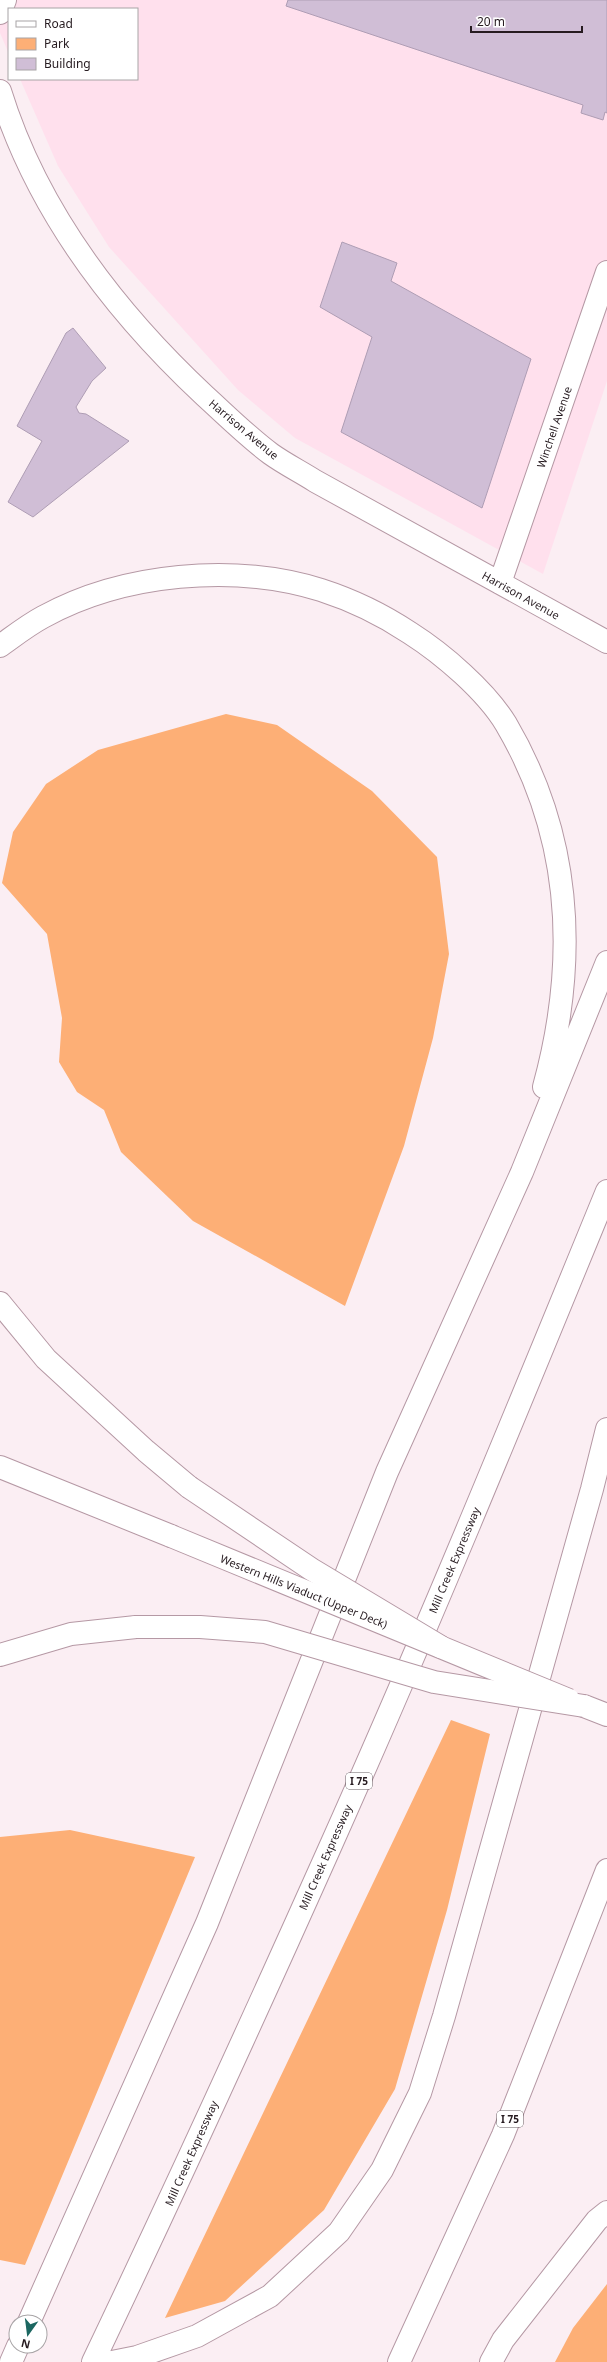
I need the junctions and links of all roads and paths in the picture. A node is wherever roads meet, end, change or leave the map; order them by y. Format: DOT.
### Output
graph roads {
  1 [pos="5,0"];
  2 [pos="0,13"];
  3 [pos="0,91"];
  4 [pos="607,272"];
  5 [pos="500,583"];
  6 [pos="607,642"];
  7 [pos="0,646"];
  8 [pos="607,962"];
  9 [pos="522,1172"];
  10 [pos="607,1191"];
  11 [pos="0,1303"];
  12 [pos="607,1429"];
  13 [pos="0,1467"];
  14 [pos="441,1647"];
  15 [pos="0,1655"];
  16 [pos="584,1706"];
  17 [pos="607,1715"];
  18 [pos="607,1870"];
  19 [pos="607,2212"];
  20 [pos="33,2314"];
  21 [pos="93,2362"];
  22 [pos="112,2362"];
  23 [pos="398,2362"];
  24 [pos="491,2362"];
  1 -- 2 [label="main road"];
  3 -- 5 [label="main road, Harrison Avenue"];
  4 -- 5 [label="main road, Winchell Avenue"];
  5 -- 6 [label="main road, Harrison Avenue"];
  7 -- 9 [label="main road"];
  8 -- 9 [label="main road"];
  9 -- 20 [label="main road"];
  10 -- 21 [label="main road, Mill Creek Expressway / I 75"];
  11 -- 14 [label="main road, bridge"];
  12 -- 22 [label="main road"];
  13 -- 14 [label="main road, Western Hills Viaduct (Upper Deck), bridge"];
  14 -- 16 [label="main road, Western Hills Viaduct (Upper Deck), bridge"];
  15 -- 16 [label="main road, bridge"];
  16 -- 17 [label="main road, Western Hills Viaduct (Upper Deck)"];
  18 -- 23 [label="main road, I 75"];
  19 -- 24 [label="main road"];
}
